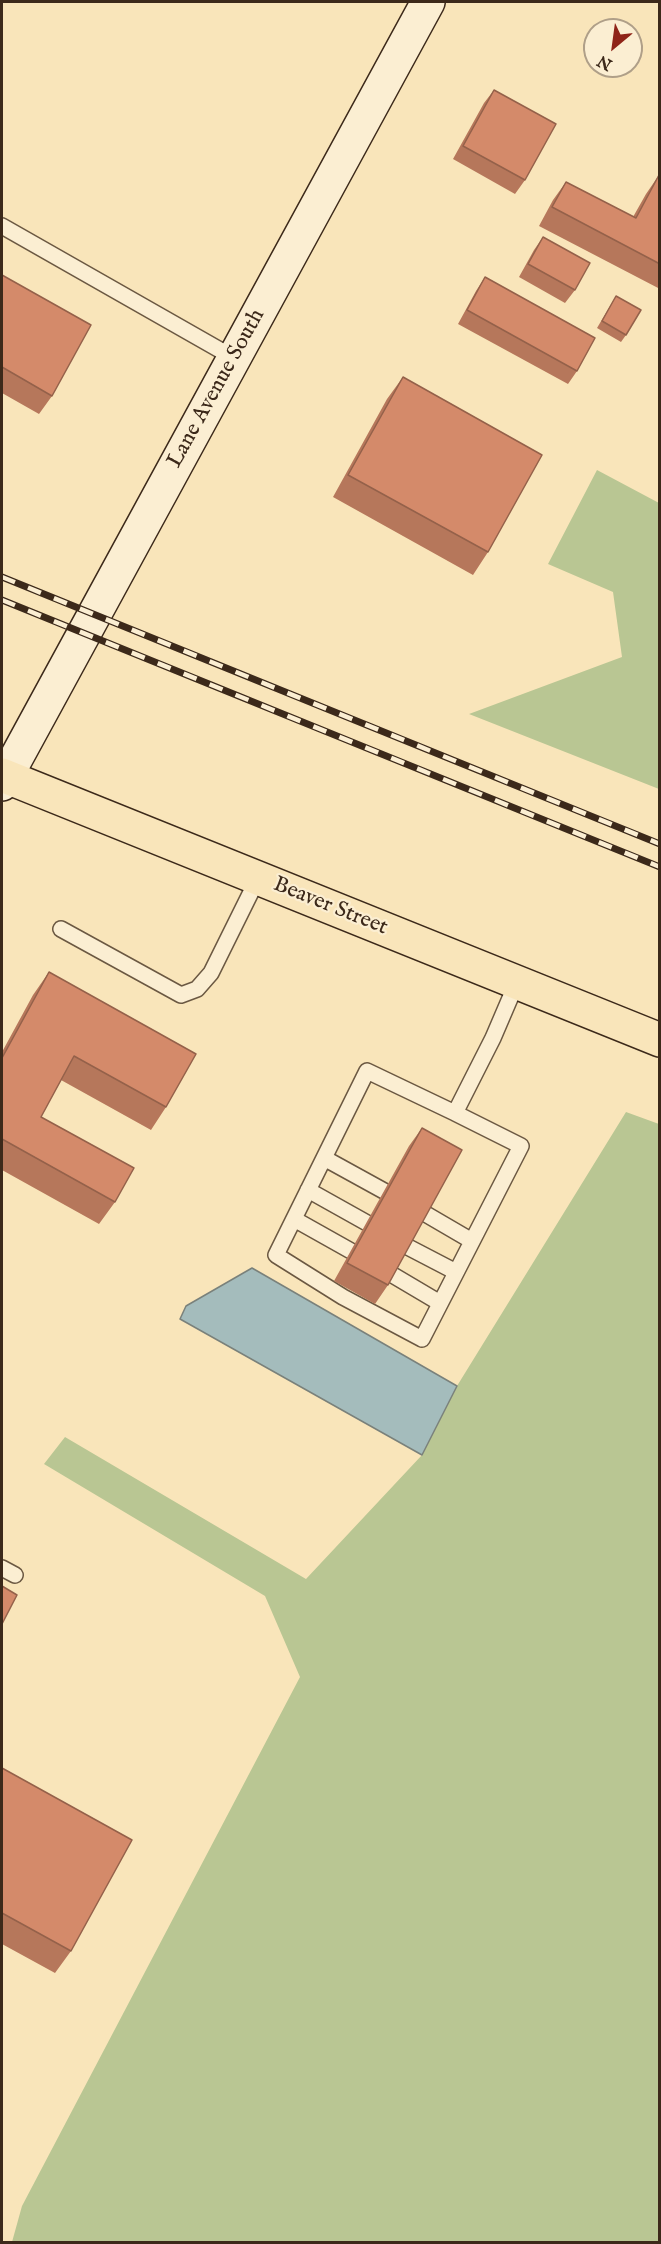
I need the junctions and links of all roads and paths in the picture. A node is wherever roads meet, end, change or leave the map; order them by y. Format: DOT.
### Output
graph roads {
  1 [pos="428,2"];
  2 [pos="2,226"];
  3 [pos="234,358"];
  4 [pos="3,778"];
  5 [pos="258,878"];
  6 [pos="61,929"];
  7 [pos="517,982"];
  8 [pos="660,1040"];
  9 [pos="455,1113"];
  10 [pos="324,1158"];
  11 [pos="308,1190"];
  12 [pos="384,1191"];
  13 [pos="424,1214"];
  14 [pos="294,1219"];
  15 [pos="367,1223"];
  16 [pos="472,1241"];
  17 [pos="406,1246"];
  18 [pos="351,1251"];
  19 [pos="456,1272"];
  20 [pos="391,1274"];
  21 [pos="440,1303"];
  1 -- 3 [label="main road, Lane Avenue South"];
  2 -- 3 [label="lane"];
  3 -- 4 [label="main road, Lane Avenue South"];
  4 -- 5 [label="main road, Beaver Street"];
  5 -- 6 [label="lane"];
  5 -- 7 [label="main road, Beaver Street"];
  7 -- 8 [label="main road, Beaver Street"];
  7 -- 9 [label="lane"];
  9 -- 10 [label="lane"];
  9 -- 16 [label="lane"];
  10 -- 11 [label="lane"];
  10 -- 12 [label="lane"];
  11 -- 14 [label="lane"];
  11 -- 15 [label="lane"];
  13 -- 16 [label="lane"];
  14 -- 18 [label="lane"];
  14 -- 21 [label="lane"];
  16 -- 19 [label="lane"];
  17 -- 19 [label="lane"];
  19 -- 21 [label="lane"];
  20 -- 21 [label="lane"];
}
